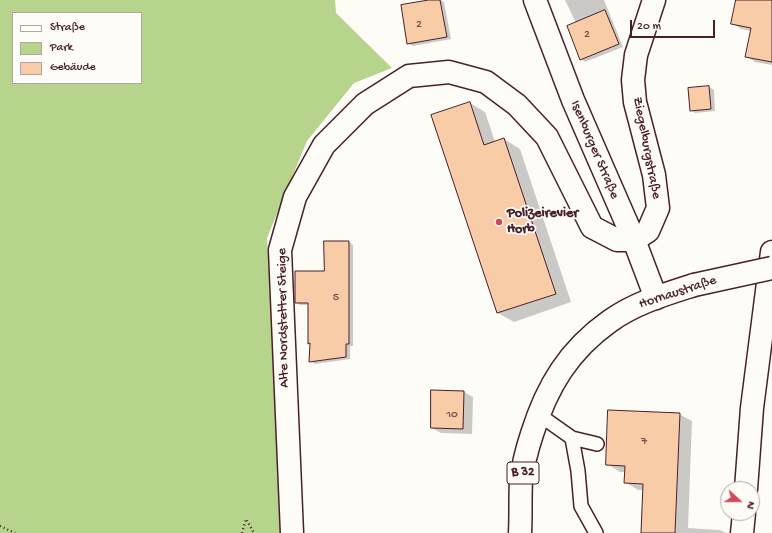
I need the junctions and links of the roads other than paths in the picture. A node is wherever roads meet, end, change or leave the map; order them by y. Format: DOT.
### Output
graph roads {
  1 [pos="535,0"];
  2 [pos="654,0"];
  3 [pos="634,240"];
  4 [pos="772,252"];
  5 [pos="772,268"];
  6 [pos="656,298"];
  7 [pos="538,414"];
  8 [pos="572,438"];
  9 [pos="597,444"];
  10 [pos="747,481"];
  11 [pos="743,521"];
  12 [pos="292,533"];
  13 [pos="520,533"];
  14 [pos="596,533"];
  15 [pos="742,533"];
  1 -- 3 [label="street, Isenburger Straße"];
  2 -- 3 [label="street, Ziegelburgstraße"];
  3 -- 6 [label="street, Isenburger Straße"];
  3 -- 12 [label="street, Alte Nordstetter Steige"];
  4 -- 10 [label="street"];
  5 -- 6 [label="street, Hornaustraße / B 32, bridge"];
  6 -- 7 [label="street, Hornaustraße / B 32"];
  7 -- 8 [label="lane"];
  7 -- 13 [label="street, Hornaustraße / B 32"];
  8 -- 9 [label="lane"];
  8 -- 14 [label="lane"];
  11 -- 15 [label="street"];
}
